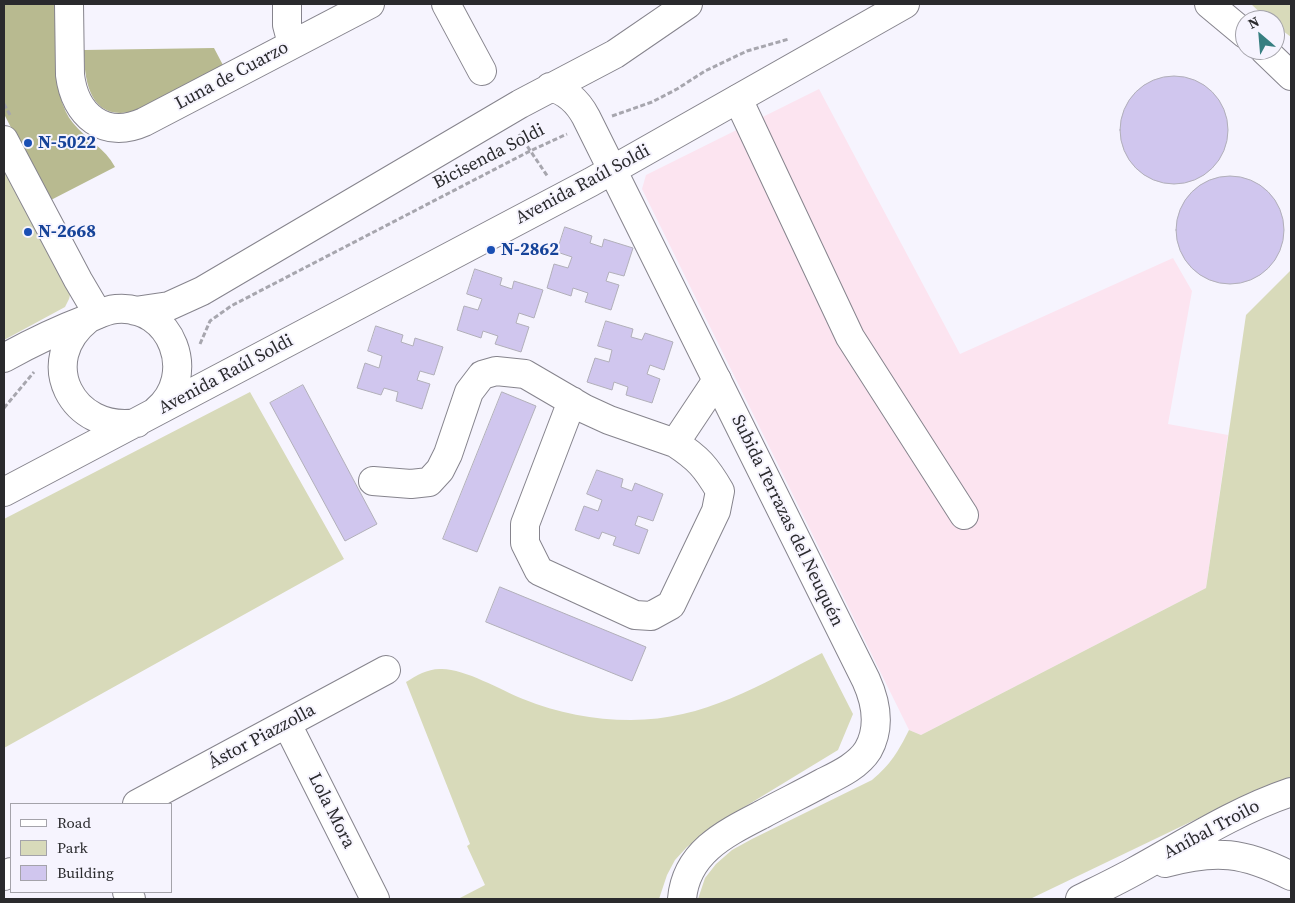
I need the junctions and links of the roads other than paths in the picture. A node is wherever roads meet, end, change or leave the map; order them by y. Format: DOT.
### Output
graph roads {
  1 [pos="69,4"];
  2 [pos="286,4"];
  3 [pos="370,4"];
  4 [pos="446,4"];
  5 [pos="688,4"];
  6 [pos="906,4"];
  7 [pos="1210,4"];
  8 [pos="1235,25"];
  9 [pos="292,44"];
  10 [pos="1274,60"];
  11 [pos="482,71"];
  12 [pos="1291,76"];
  13 [pos="550,87"];
  14 [pos="738,99"];
  15 [pos="4,140"];
  16 [pos="614,170"];
  17 [pos="135,311"];
  18 [pos="94,316"];
  19 [pos="4,358"];
  20 [pos="717,380"];
  21 [pos="572,401"];
  22 [pos="144,419"];
  23 [pos="675,444"];
  24 [pos="373,481"];
  25 [pos="4,492"];
  26 [pos="964,515"];
  27 [pos="386,670"];
  28 [pos="287,724"];
  29 [pos="1291,792"];
  30 [pos="139,803"];
  31 [pos="1134,872"];
  32 [pos="1291,876"];
  33 [pos="375,899"];
  34 [pos="682,899"];
  35 [pos="1080,899"];
  1 -- 9 [label="main road, Luna de Cuarzo"];
  2 -- 9 [label="main road"];
  3 -- 9 [label="main road, Luna de Cuarzo"];
  4 -- 11 [label="main road"];
  5 -- 13 [label="main road, Avenida Raúl Soldi"];
  6 -- 14 [label="main road, Avenida Raúl Soldi"];
  7 -- 8 [label="main road"];
  10 -- 12 [label="main road"];
  13 -- 16 [label="main road, Subida Terrazas del Neuquén"];
  13 -- 17 [label="main road, Avenida Raúl Soldi"];
  14 -- 16 [label="main road, Avenida Raúl Soldi"];
  14 -- 26 [label="main road"];
  15 -- 18 [label="main road"];
  16 -- 20 [label="main road, Subida Terrazas del Neuquén"];
  16 -- 22 [label="main road, Avenida Raúl Soldi"];
  17 -- 18 [label="main road, Avenida Raúl Soldi"];
  17 -- 22 [label="main road, Avenida Raúl Soldi"];
  18 -- 19 [label="main road, Avenida Raúl Soldi"];
  18 -- 22 [label="main road, Avenida Raúl Soldi"];
  20 -- 23 [label="main road"];
  20 -- 34 [label="main road, Subida Terrazas del Neuquén"];
  21 -- 23 [label="main road"];
  21 -- 23 [label="main road"];
  21 -- 24 [label="main road"];
  22 -- 25 [label="main road, Avenida Raúl Soldi"];
  27 -- 28 [label="main road, Ástor Piazzolla"];
  28 -- 30 [label="main road, Ástor Piazzolla"];
  28 -- 33 [label="main road, Lola Mora"];
  29 -- 31 [label="main road, Aníbal Troilo"];
  31 -- 32 [label="main road, Aníbal Troilo"];
  31 -- 35 [label="main road, Aníbal Troilo"];
}
